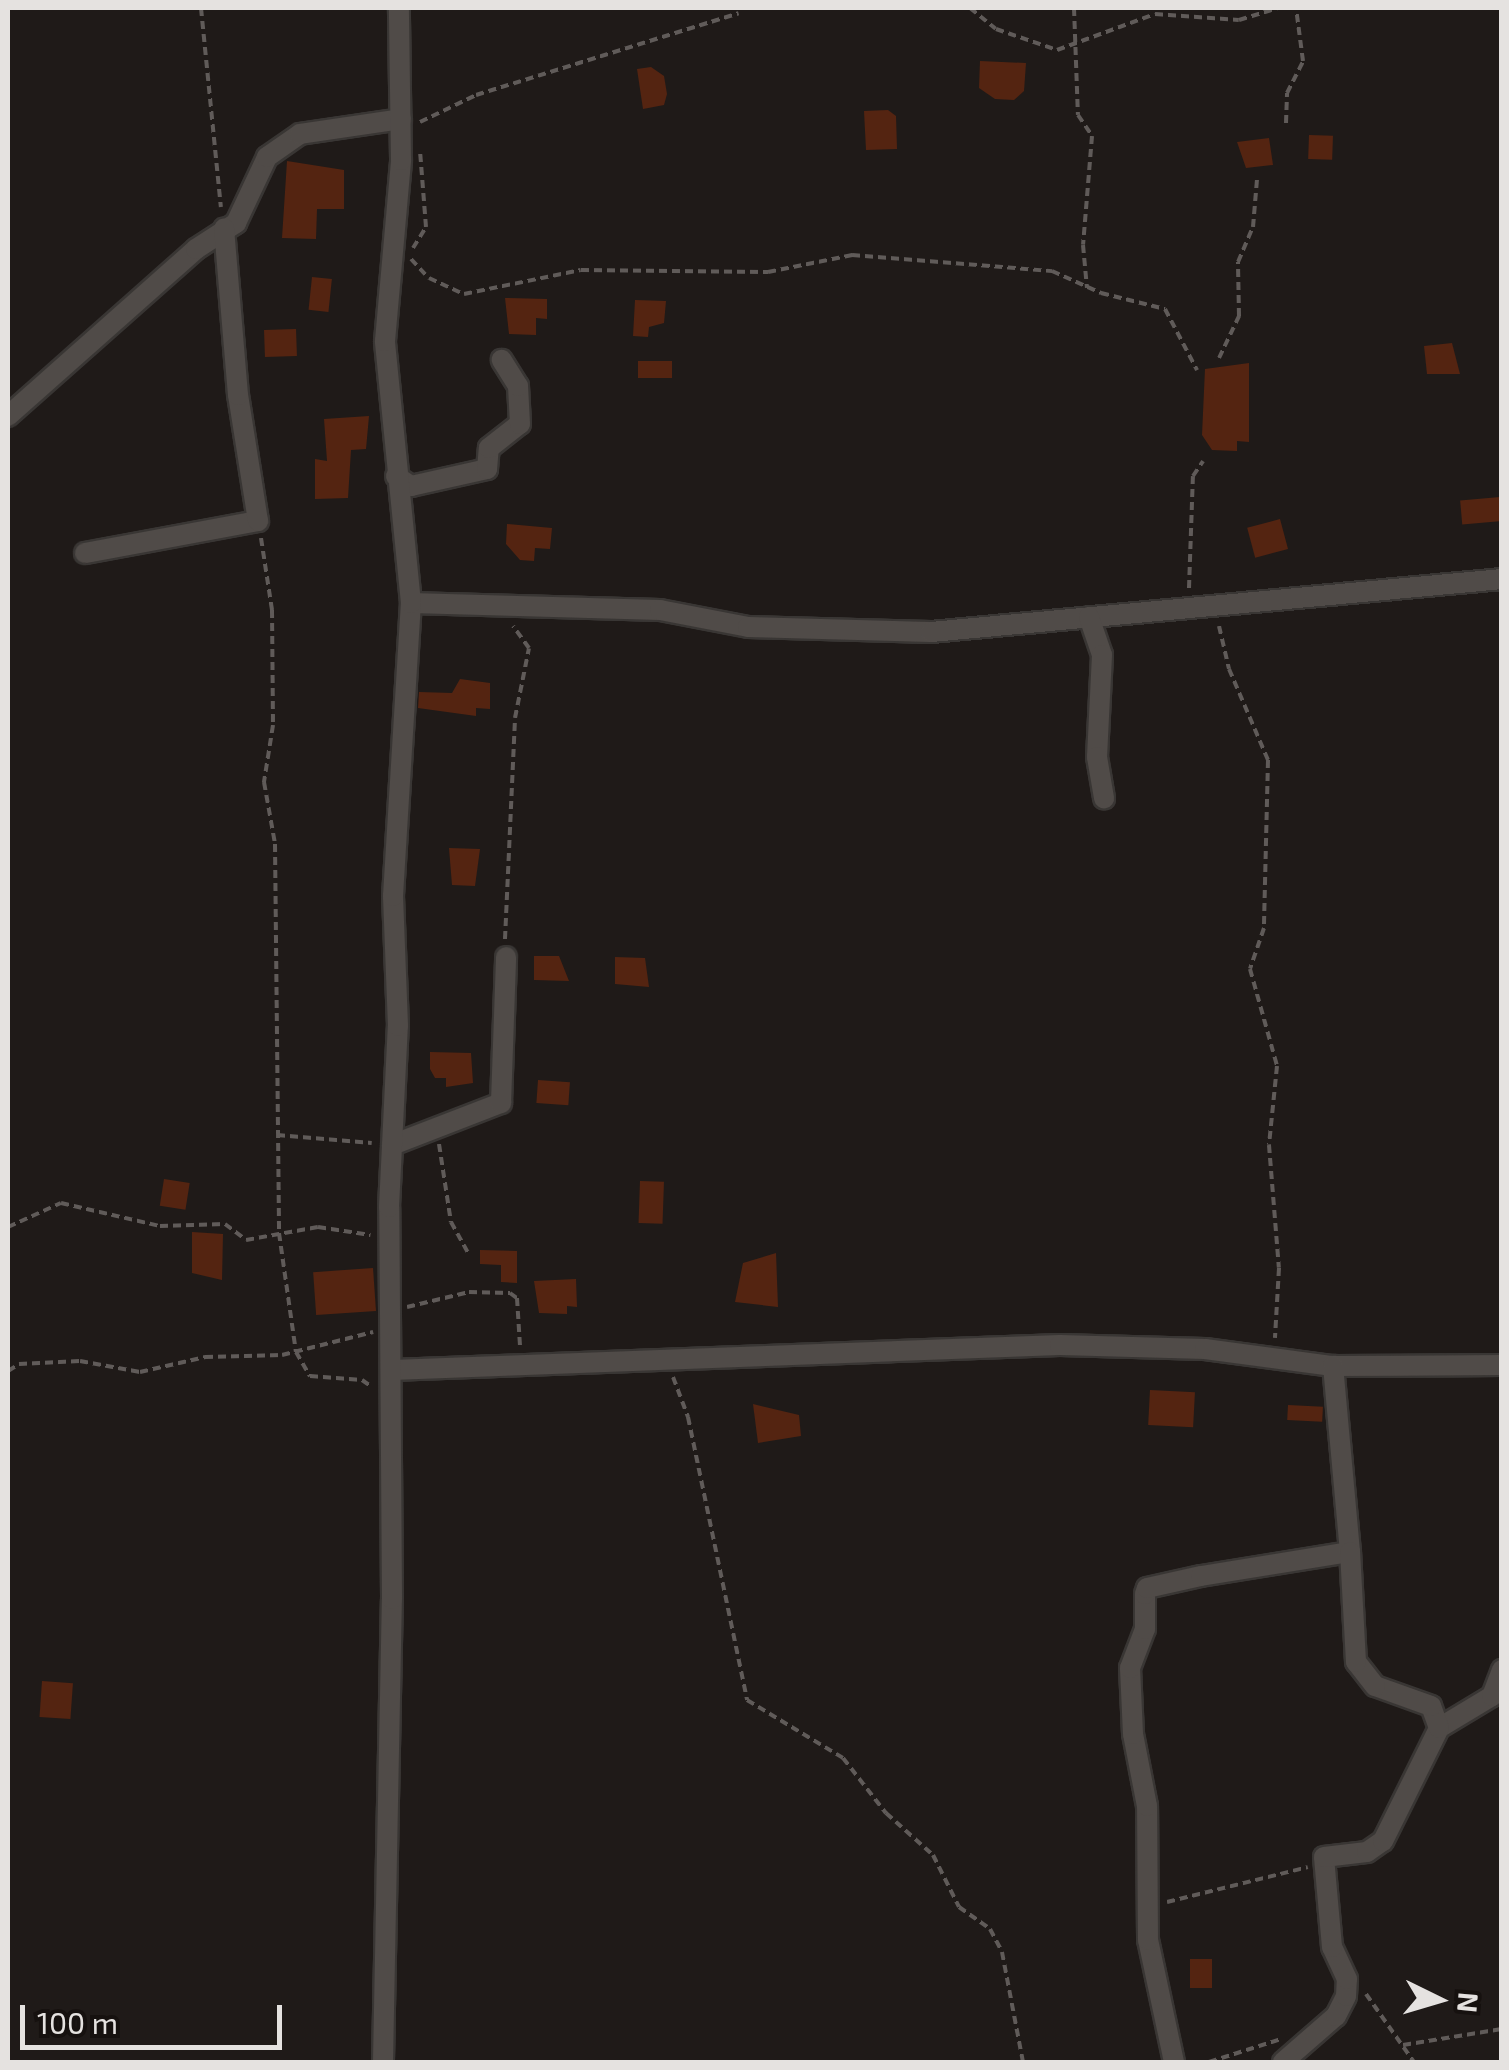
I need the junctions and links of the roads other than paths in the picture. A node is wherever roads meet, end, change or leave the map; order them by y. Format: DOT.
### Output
graph roads {
  1 [pos="400,8"];
  2 [pos="409,123"];
  3 [pos="224,229"];
  4 [pos="502,360"];
  5 [pos="8,416"];
  6 [pos="396,476"];
  7 [pos="84,553"];
  8 [pos="1502,579"];
  9 [pos="411,604"];
  10 [pos="1089,617"];
  11 [pos="1104,798"];
  12 [pos="506,957"];
  13 [pos="392,1145"];
  14 [pos="1502,1365"];
  15 [pos="1333,1366"];
  16 [pos="392,1370"];
  17 [pos="1350,1552"];
  18 [pos="1502,1670"];
  19 [pos="1439,1728"];
  20 [pos="383,2062"];
  21 [pos="1174,2062"];
  22 [pos="1283,2062"];
  1 -- 2 [label="street"];
  2 -- 3 [label="street"];
  2 -- 6 [label="street"];
  3 -- 5 [label="street"];
  3 -- 7 [label="street"];
  4 -- 6 [label="street"];
  6 -- 9 [label="street"];
  8 -- 10 [label="street"];
  9 -- 10 [label="street"];
  9 -- 13 [label="street"];
  10 -- 11 [label="street"];
  12 -- 13 [label="street"];
  13 -- 16 [label="street"];
  14 -- 15 [label="street"];
  15 -- 16 [label="street"];
  15 -- 17 [label="street"];
  16 -- 20 [label="street"];
  17 -- 19 [label="street"];
  17 -- 21 [label="street"];
  18 -- 19 [label="street"];
  19 -- 22 [label="street"];
}
